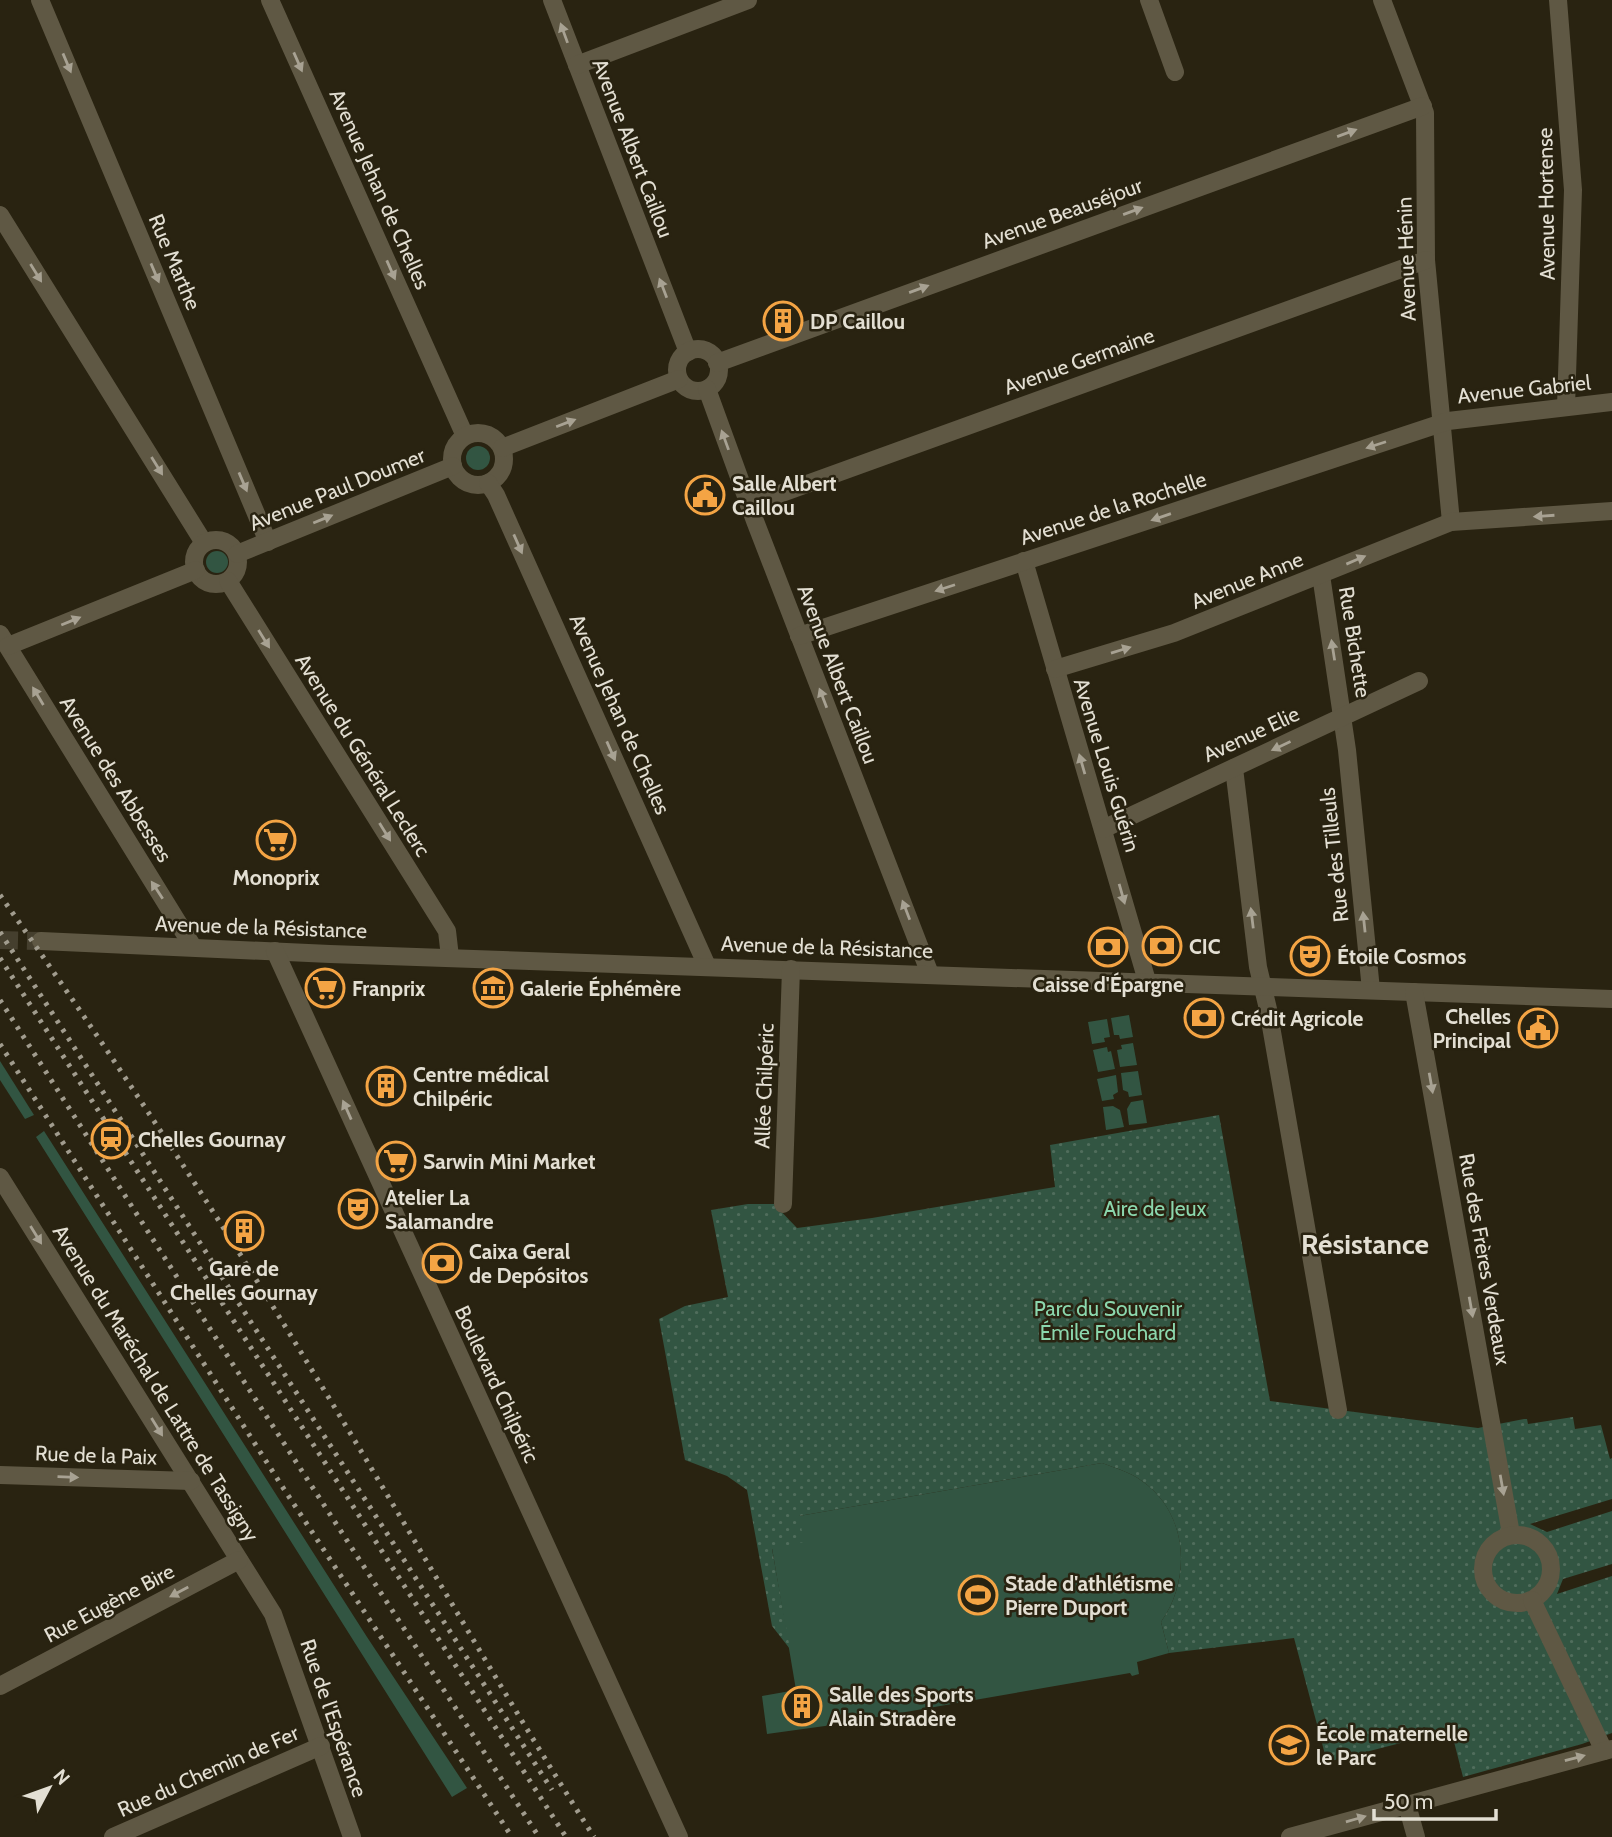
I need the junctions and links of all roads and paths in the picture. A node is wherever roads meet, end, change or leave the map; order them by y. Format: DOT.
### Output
graph roads {
  1 [pos="40,0"];
  2 [pos="270,0"];
  3 [pos="552,0"];
  4 [pos="748,0"];
  5 [pos="1149,0"];
  6 [pos="1382,0"];
  7 [pos="1558,0"];
  8 [pos="577,65"];
  9 [pos="1175,72"];
  10 [pos="1423,106"];
  11 [pos="0,215"];
  12 [pos="1426,260"];
  13 [pos="688,352"];
  14 [pos="717,363"];
  15 [pos="679,379"];
  16 [pos="707,389"];
  17 [pos="1612,402"];
  18 [pos="1566,407"];
  19 [pos="1441,423"];
  20 [pos="465,436"];
  21 [pos="502,448"];
  22 [pos="453,466"];
  23 [pos="488,483"];
  24 [pos="749,505"];
  25 [pos="1612,511"];
  26 [pos="1451,522"];
  27 [pos="204,542"];
  28 [pos="268,542"];
  29 [pos="237,554"];
  30 [pos="1024,561"];
  31 [pos="196,570"];
  32 [pos="1321,575"];
  33 [pos="228,581"];
  34 [pos="799,636"];
  35 [pos="4,640"];
  36 [pos="1055,669"];
  37 [pos="1419,681"];
  38 [pos="1343,717"];
  39 [pos="1234,768"];
  40 [pos="1102,829"];
  41 [pos="41,941"];
  42 [pos="193,947"];
  43 [pos="275,951"];
  44 [pos="450,957"];
  45 [pos="707,966"];
  46 [pos="791,969"];
  47 [pos="930,974"];
  48 [pos="1147,981"];
  49 [pos="1261,986"];
  50 [pos="1371,989"];
  51 [pos="1414,992"];
  52 [pos="1612,999"];
  53 [pos="0,1177"];
  54 [pos="783,1204"];
  55 [pos="1338,1410"];
  56 [pos="0,1475"];
  57 [pos="191,1481"];
  58 [pos="1511,1534"];
  59 [pos="239,1560"];
  60 [pos="1532,1600"];
  61 [pos="273,1614"];
  62 [pos="0,1686"];
  63 [pos="321,1746"];
  64 [pos="1608,1750"];
  65 [pos="1407,1805"];
  66 [pos="113,1837"];
  67 [pos="352,1837"];
  68 [pos="679,1837"];
  69 [pos="1290,1837"];
  70 [pos="1416,1837"];
  1 -- 28 [label="street, Rue Marthe, one-way"];
  2 -- 20 [label="street, Avenue Jehan de Chelles, one-way"];
  8 -- 3 [label="street, Avenue Albert Caillou, one-way"];
  4 -- 8 [label="street"];
  5 -- 9 [label="street"];
  6 -- 10 [label="street, Avenue Hénin"];
  7 -- 18 [label="street, Avenue Hortense"];
  13 -- 8 [label="street, Avenue Albert Caillou, one-way"];
  10 -- 12 [label="street, Avenue Hénin"];
  14 -- 10 [label="street, Avenue Beauséjour, one-way"];
  11 -- 27 [label="street, one-way"];
  12 -- 19 [label="street, Avenue Hénin"];
  12 -- 24 [label="street, Avenue Germaine"];
  13 -- 14 [label="street"];
  13 -- 15 [label="street"];
  14 -- 16 [label="street"];
  15 -- 16 [label="street"];
  21 -- 15 [label="street, one-way"];
  24 -- 16 [label="street, Avenue Albert Caillou, one-way"];
  17 -- 18 [label="street, Avenue Gabriel"];
  18 -- 19 [label="street, Avenue Gabriel"];
  19 -- 26 [label="street, Avenue Hénin"];
  19 -- 30 [label="street, Avenue de la Rochelle, one-way"];
  20 -- 21 [label="street"];
  20 -- 22 [label="street"];
  21 -- 23 [label="street"];
  22 -- 23 [label="street"];
  28 -- 22 [label="street, Avenue Paul Doumer, one-way"];
  23 -- 45 [label="street, Avenue Jehan de Chelles, one-way"];
  24 -- 34 [label="street, Avenue Albert Caillou"];
  25 -- 26 [label="street, Avenue Anne, one-way"];
  32 -- 26 [label="street, Avenue Anne, one-way"];
  27 -- 29 [label="street"];
  27 -- 31 [label="street"];
  28 -- 29 [label="street, Avenue Paul Doumer"];
  29 -- 33 [label="street"];
  30 -- 34 [label="street, Avenue de la Rochelle, one-way"];
  30 -- 36 [label="street, Avenue Louis Guérin"];
  31 -- 33 [label="street"];
  35 -- 31 [label="street, one-way"];
  36 -- 32 [label="street, Avenue Anne, one-way"];
  38 -- 32 [label="street, Rue Bichette, one-way"];
  33 -- 44 [label="street, Avenue du Général Leclerc, one-way"];
  47 -- 34 [label="street, Avenue Albert Caillou, one-way"];
  42 -- 35 [label="street, Avenue des Abbesses, one-way"];
  40 -- 36 [label="street, Avenue Louis Guérin, one-way"];
  37 -- 38 [label="street, Avenue Elie"];
  38 -- 39 [label="street, Avenue Elie, one-way"];
  50 -- 38 [label="street, Rue des Tilleuls, one-way"];
  39 -- 40 [label="street, Avenue Elie"];
  49 -- 39 [label="street, one-way"];
  40 -- 48 [label="street, Avenue Louis Guérin, one-way"];
  41 -- 42 [label="street, Avenue de la Résistance"];
  42 -- 43 [label="street, Avenue de la Résistance"];
  43 -- 44 [label="street, Avenue de la Résistance"];
  68 -- 43 [label="street, Boulevard Chilpéric, one-way"];
  44 -- 45 [label="street, Avenue de la Résistance"];
  45 -- 46 [label="street, Avenue de la Résistance"];
  46 -- 47 [label="street, Avenue de la Résistance"];
  46 -- 54 [label="street, Allée Chilpéric"];
  47 -- 48 [label="street, Avenue de la Résistance"];
  48 -- 49 [label="street, Avenue de la Résistance"];
  49 -- 50 [label="street, Avenue de la Résistance"];
  49 -- 55 [label="street"];
  50 -- 51 [label="street, Avenue de la Résistance"];
  51 -- 52 [label="street, Avenue de la Résistance"];
  51 -- 58 [label="street, Rue des Frères Verdeaux, one-way"];
  53 -- 57 [label="street, Avenue du Maréchal de Lattre de Tassigny, one-way"];
  56 -- 57 [label="street, Rue de la Paix, one-way"];
  57 -- 59 [label="street, Avenue du Maréchal de Lattre de Tassigny"];
  58 -- 60 [label="street"];
  58 -- 60 [label="street"];
  59 -- 61 [label="street, Avenue du Maréchal de Lattre de Tassigny"];
  59 -- 62 [label="street, Rue Eugène Bire, one-way"];
  60 -- 64 [label="street"];
  61 -- 63 [label="street, Rue de l'Espérance"];
  63 -- 66 [label="street, Rue du Chemin de Fer"];
  63 -- 67 [label="street, Rue de l'Espérance"];
  65 -- 64 [label="street, one-way"];
  69 -- 65 [label="street, one-way"];
  65 -- 70 [label="street"];
}
